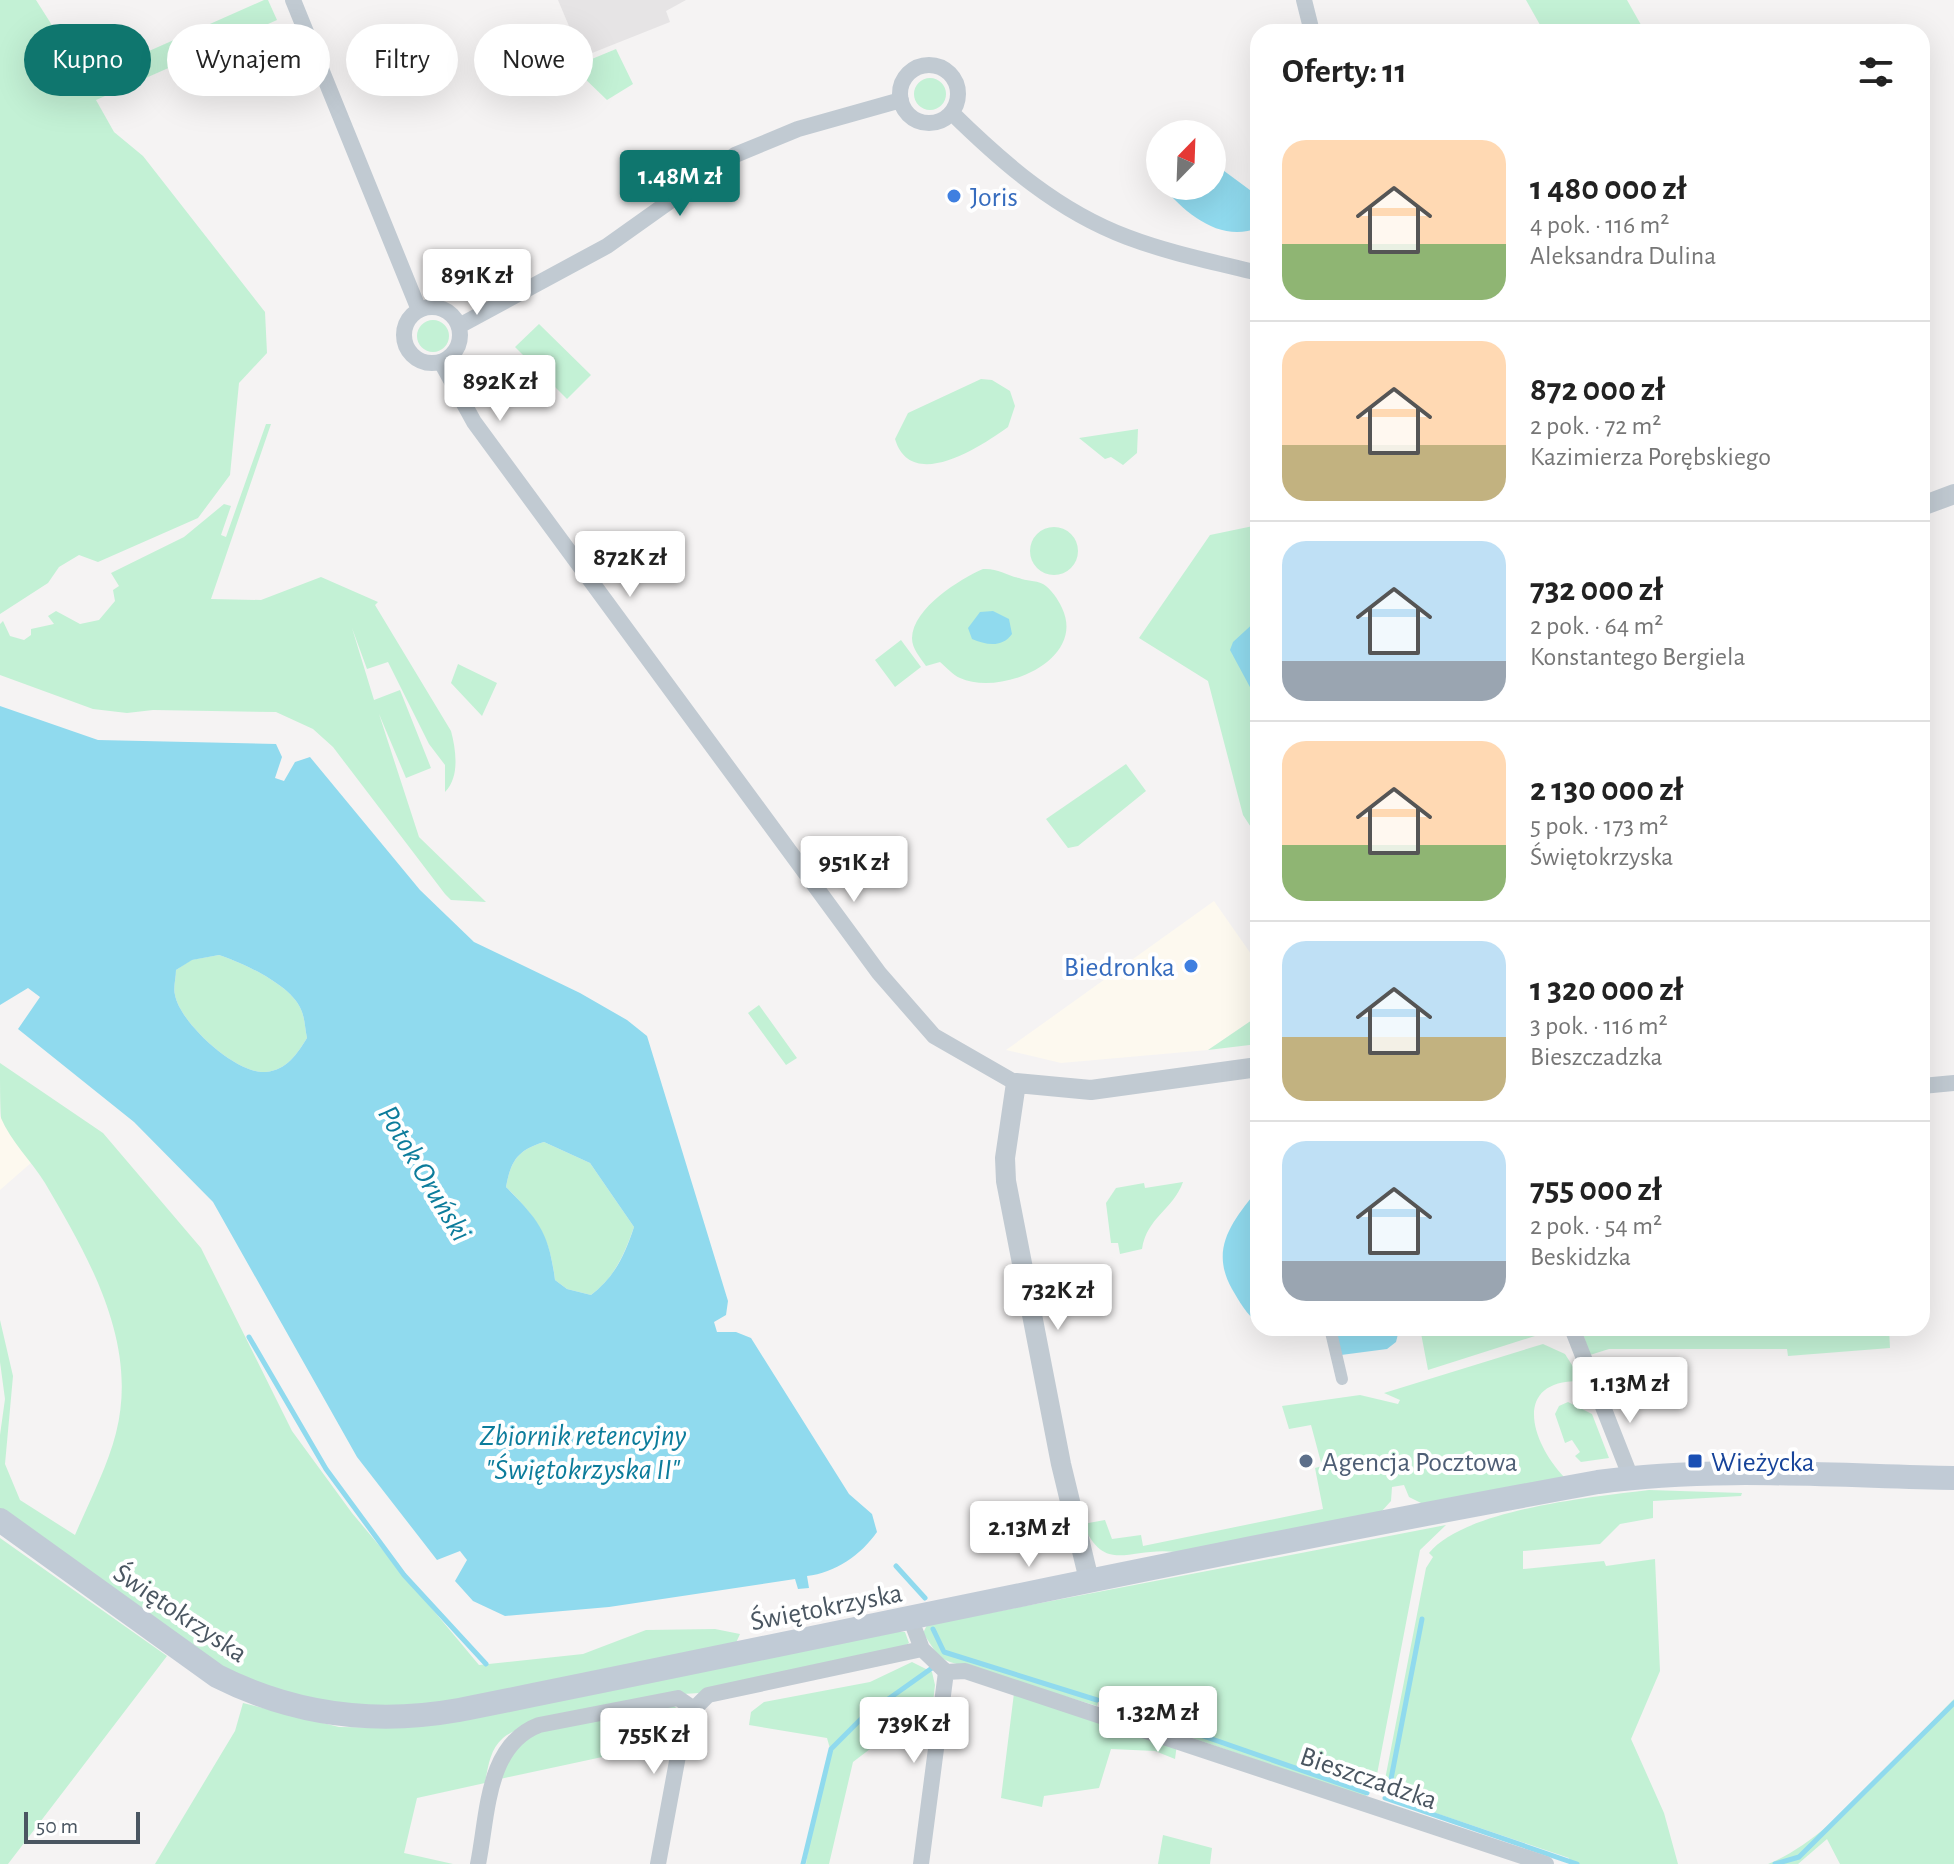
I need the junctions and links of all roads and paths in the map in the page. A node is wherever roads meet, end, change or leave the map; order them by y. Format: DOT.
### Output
graph roads {
  1 [pos="293,0"];
  2 [pos="1304,0"];
  3 [pos="1310,24"];
  4 [pos="901,100"];
  5 [pos="952,113"];
  6 [pos="1250,271"];
  7 [pos="419,310"];
  8 [pos="459,326"];
  9 [pos="441,362"];
  10 [pos="1954,494"];
  11 [pos="1930,503"];
  12 [pos="1250,1068"];
  13 [pos="1016,1083"];
  14 [pos="1954,1083"];
  15 [pos="1930,1085"];
  16 [pos="1332,1336"];
  17 [pos="1575,1336"];
  18 [pos="1342,1379"];
  19 [pos="1631,1478"];
  20 [pos="1954,1478"];
  21 [pos="0,1520"];
  22 [pos="1089,1580"];
  23 [pos="911,1620"];
  24 [pos="922,1649"];
  25 [pos="946,1672"];
  26 [pos="694,1709"];
  27 [pos="478,1864"];
  28 [pos="658,1864"];
  29 [pos="921,1864"];
  30 [pos="1546,1864"];
  1 -- 7 [label="street"];
  2 -- 3 [label="street"];
  4 -- 5 [label="street"];
  4 -- 5 [label="street"];
  4 -- 8 [label="street"];
  5 -- 6 [label="street"];
  7 -- 8 [label="street"];
  7 -- 9 [label="street"];
  8 -- 9 [label="street"];
  9 -- 13 [label="street"];
  10 -- 11 [label="street"];
  12 -- 13 [label="street"];
  13 -- 22 [label="street"];
  14 -- 15 [label="street"];
  16 -- 18 [label="street"];
  17 -- 19 [label="street"];
  19 -- 20 [label="main road, Świętokrzyska"];
  19 -- 22 [label="main road, Świętokrzyska"];
  21 -- 23 [label="main road, Świętokrzyska"];
  22 -- 23 [label="main road, Świętokrzyska"];
  23 -- 24 [label="street"];
  24 -- 25 [label="street"];
  24 -- 26 [label="street"];
  25 -- 29 [label="street"];
  25 -- 30 [label="street, Bieszczadzka"];
  26 -- 27 [label="street"];
  26 -- 28 [label="street"];
}
